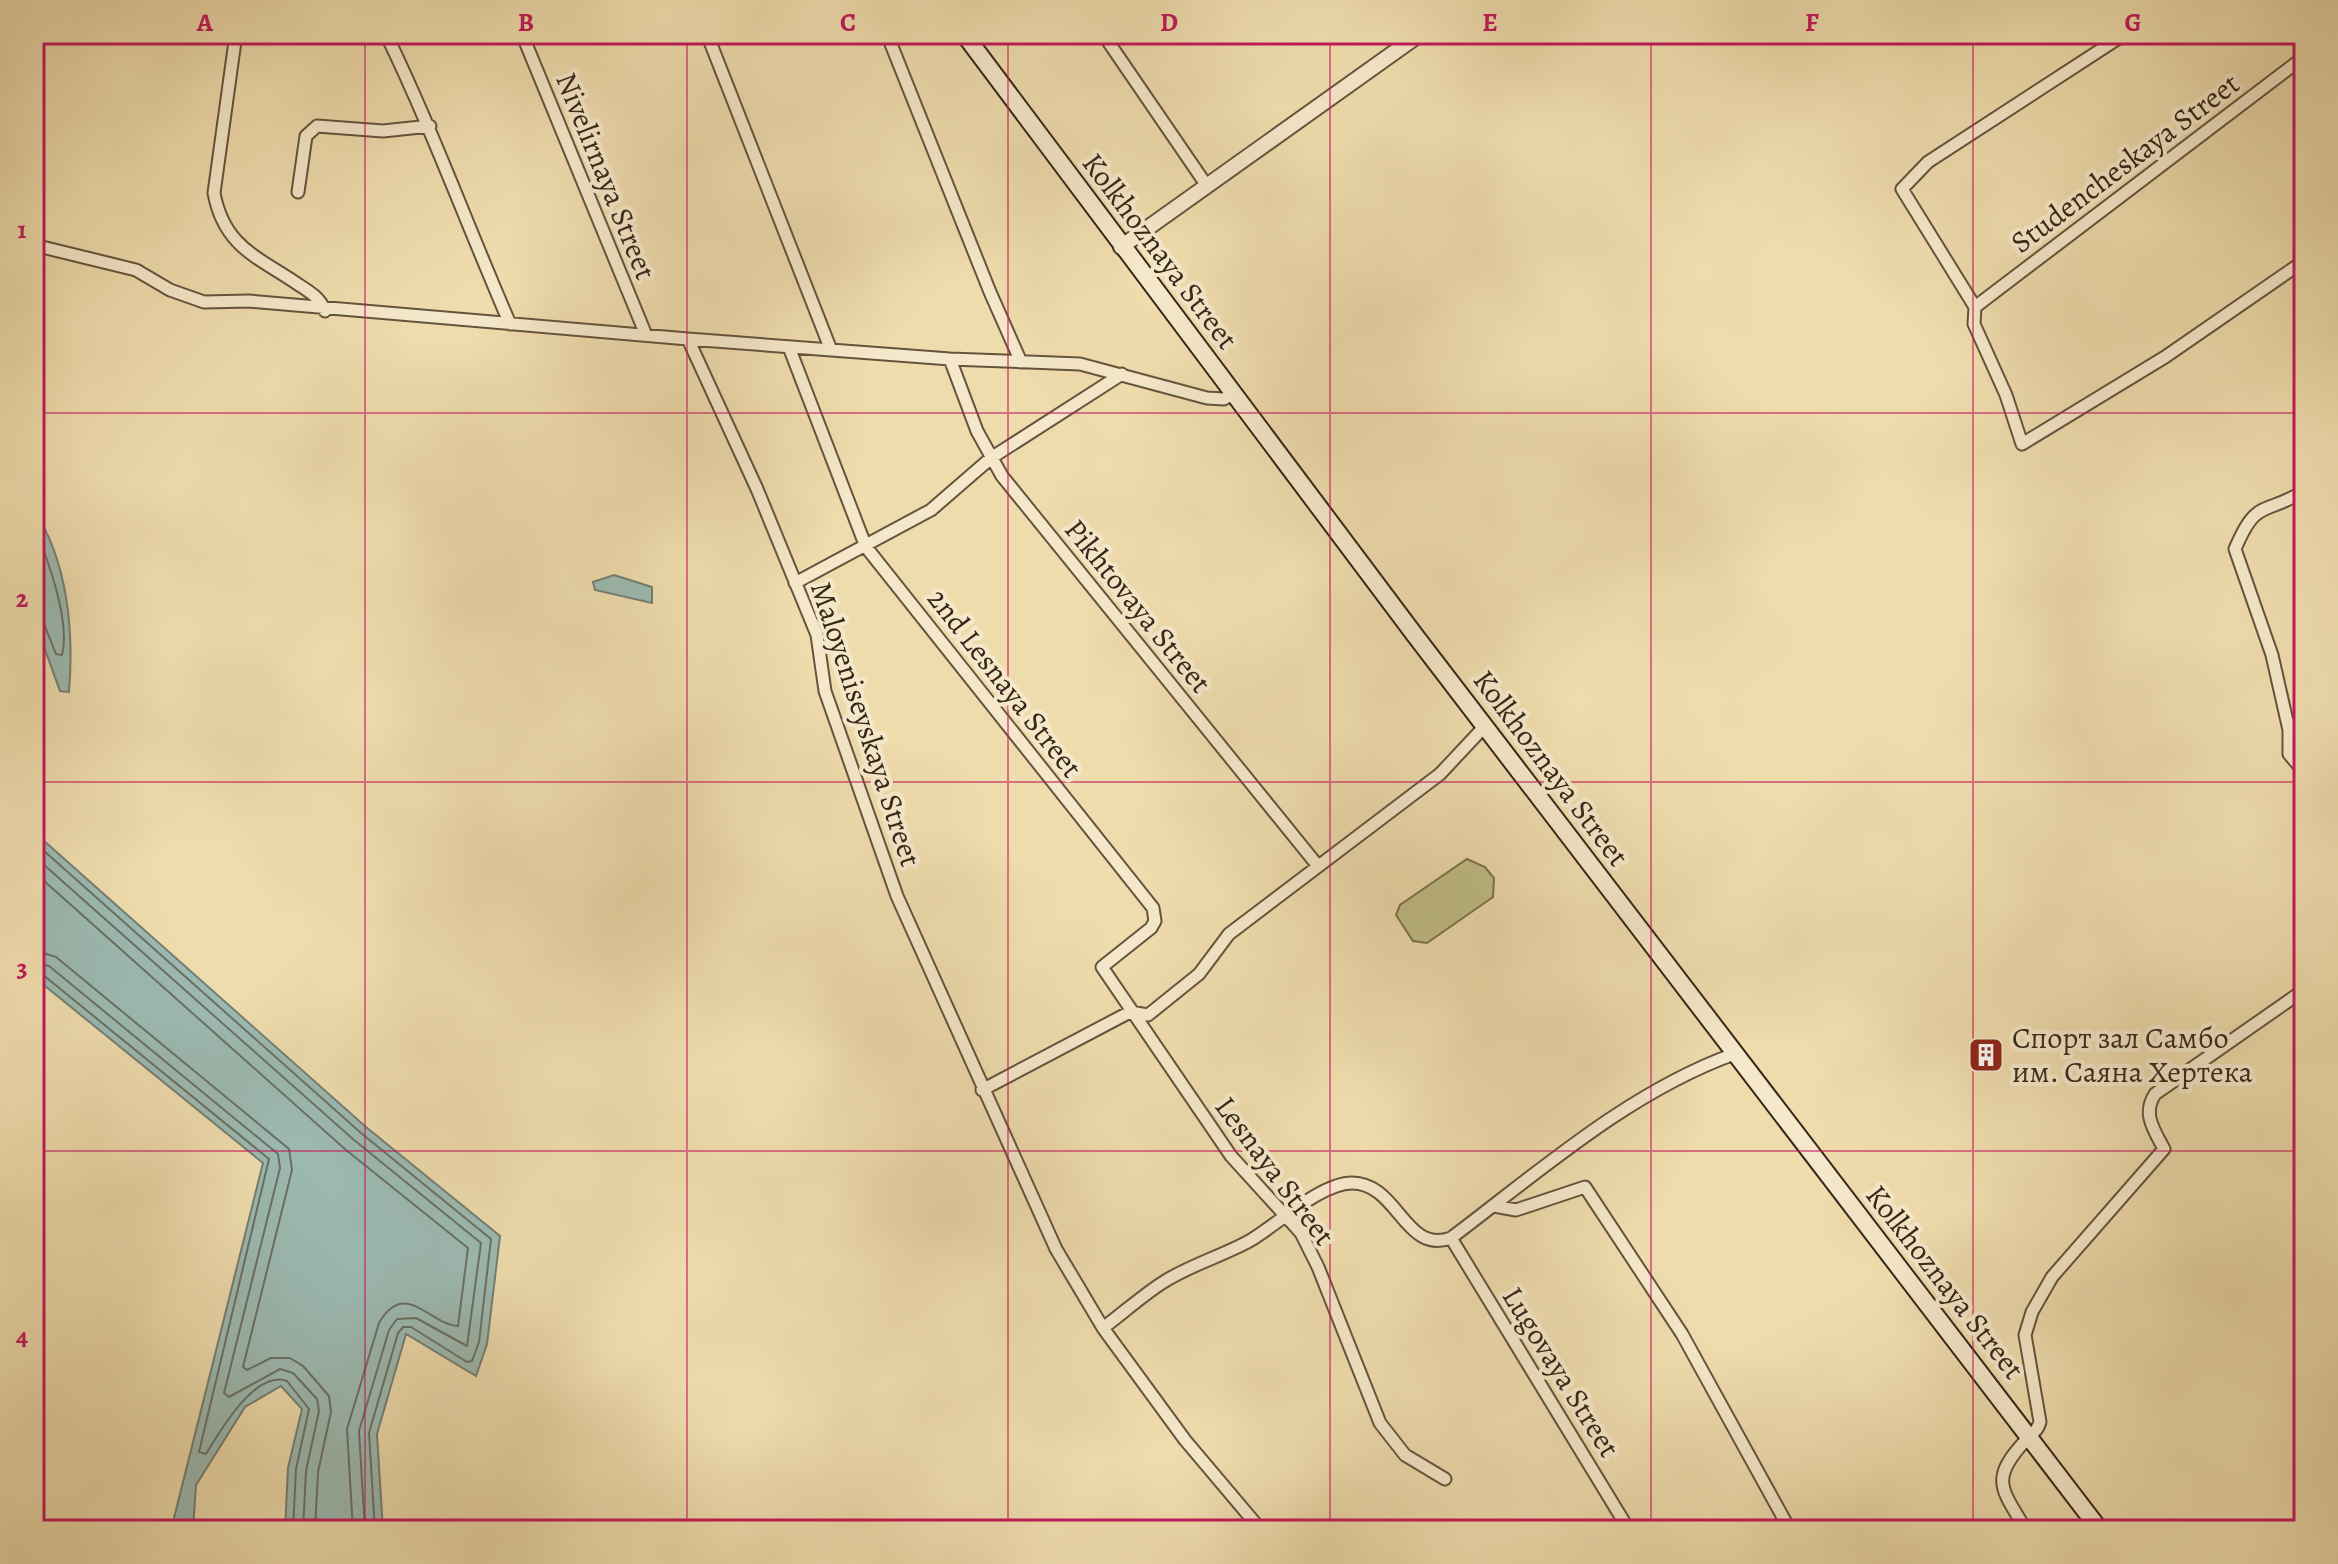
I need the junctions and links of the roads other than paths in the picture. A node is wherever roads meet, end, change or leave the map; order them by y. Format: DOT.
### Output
graph roads {
  1 [pos="236,34"];
  2 [pos="386,34"];
  3 [pos="522,34"];
  4 [pos="707,34"];
  5 [pos="887,34"];
  6 [pos="964,34"];
  7 [pos="1103,34"];
  8 [pos="1420,34"];
  9 [pos="2125,34"];
  10 [pos="2304,57"];
  11 [pos="430,126"];
  12 [pos="1207,186"];
  13 [pos="298,192"];
  14 [pos="34,245"];
  15 [pos="1121,247"];
  16 [pos="2304,261"];
  17 [pos="1975,307"];
  18 [pos="325,311"];
  19 [pos="510,324"];
  20 [pos="646,335"];
  21 [pos="688,339"];
  22 [pos="789,347"];
  23 [pos="831,350"];
  24 [pos="950,359"];
  25 [pos="1021,362"];
  26 [pos="1122,374"];
  27 [pos="1233,394"];
  28 [pos="991,458"];
  29 [pos="2304,491"];
  30 [pos="866,547"];
  31 [pos="795,583"];
  32 [pos="2304,716"];
  33 [pos="1485,726"];
  34 [pos="2289,730"];
  35 [pos="2304,772"];
  36 [pos="1318,866"];
  37 [pos="2304,990"];
  38 [pos="1130,1012"];
  39 [pos="1734,1054"];
  40 [pos="982,1090"];
  41 [pos="1494,1206"];
  42 [pos="1285,1214"];
  43 [pos="1451,1238"];
  44 [pos="1103,1328"];
  45 [pos="2029,1436"];
  46 [pos="1445,1479"];
  47 [pos="1261,1530"];
  48 [pos="1629,1530"];
  49 [pos="1790,1530"];
  50 [pos="2026,1530"];
  51 [pos="2100,1530"];
  1 -- 18 [label="street"];
  2 -- 11 [label="street"];
  3 -- 20 [label="street, Nivelirnaya Street"];
  4 -- 23 [label="street"];
  5 -- 25 [label="street"];
  6 -- 15 [label="main road, Kolkhoznaya Street"];
  7 -- 12 [label="street"];
  8 -- 12 [label="street"];
  9 -- 17 [label="street"];
  10 -- 17 [label="street, Studencheskaya Street"];
  11 -- 13 [label="street"];
  11 -- 19 [label="street"];
  12 -- 15 [label="street"];
  14 -- 18 [label="street"];
  15 -- 27 [label="main road, Kolkhoznaya Street"];
  16 -- 17 [label="street"];
  18 -- 19 [label="street"];
  19 -- 20 [label="street"];
  20 -- 21 [label="street"];
  21 -- 22 [label="street"];
  21 -- 31 [label="street, Maloyeniseyskaya Street"];
  22 -- 23 [label="street"];
  22 -- 30 [label="street, 2nd Lesnaya Street"];
  23 -- 24 [label="street"];
  24 -- 25 [label="street"];
  24 -- 28 [label="street, Pikhtovaya Street"];
  25 -- 26 [label="street"];
  26 -- 27 [label="street"];
  26 -- 28 [label="street"];
  27 -- 33 [label="main road, Kolkhoznaya Street"];
  28 -- 30 [label="street"];
  28 -- 36 [label="street, Pikhtovaya Street"];
  29 -- 34 [label="street"];
  30 -- 31 [label="street"];
  30 -- 38 [label="street, 2nd Lesnaya Street"];
  31 -- 40 [label="street, Maloyeniseyskaya Street"];
  32 -- 34 [label="street"];
  33 -- 36 [label="street"];
  33 -- 39 [label="main road, Kolkhoznaya Street"];
  34 -- 35 [label="street"];
  36 -- 38 [label="street"];
  37 -- 45 [label="street"];
  38 -- 40 [label="street"];
  38 -- 42 [label="street, Lesnaya Street"];
  39 -- 41 [label="street"];
  39 -- 45 [label="main road, Kolkhoznaya Street"];
  40 -- 44 [label="street, Maloyeniseyskaya Street"];
  41 -- 43 [label="street"];
  41 -- 49 [label="street"];
  42 -- 43 [label="street"];
  42 -- 44 [label="street"];
  42 -- 46 [label="street, Lesnaya Street"];
  43 -- 48 [label="street, Lugovaya Street"];
  44 -- 47 [label="street, Maloyeniseyskaya Street"];
  45 -- 50 [label="street"];
  45 -- 51 [label="main road, Kolkhoznaya Street"];
}
